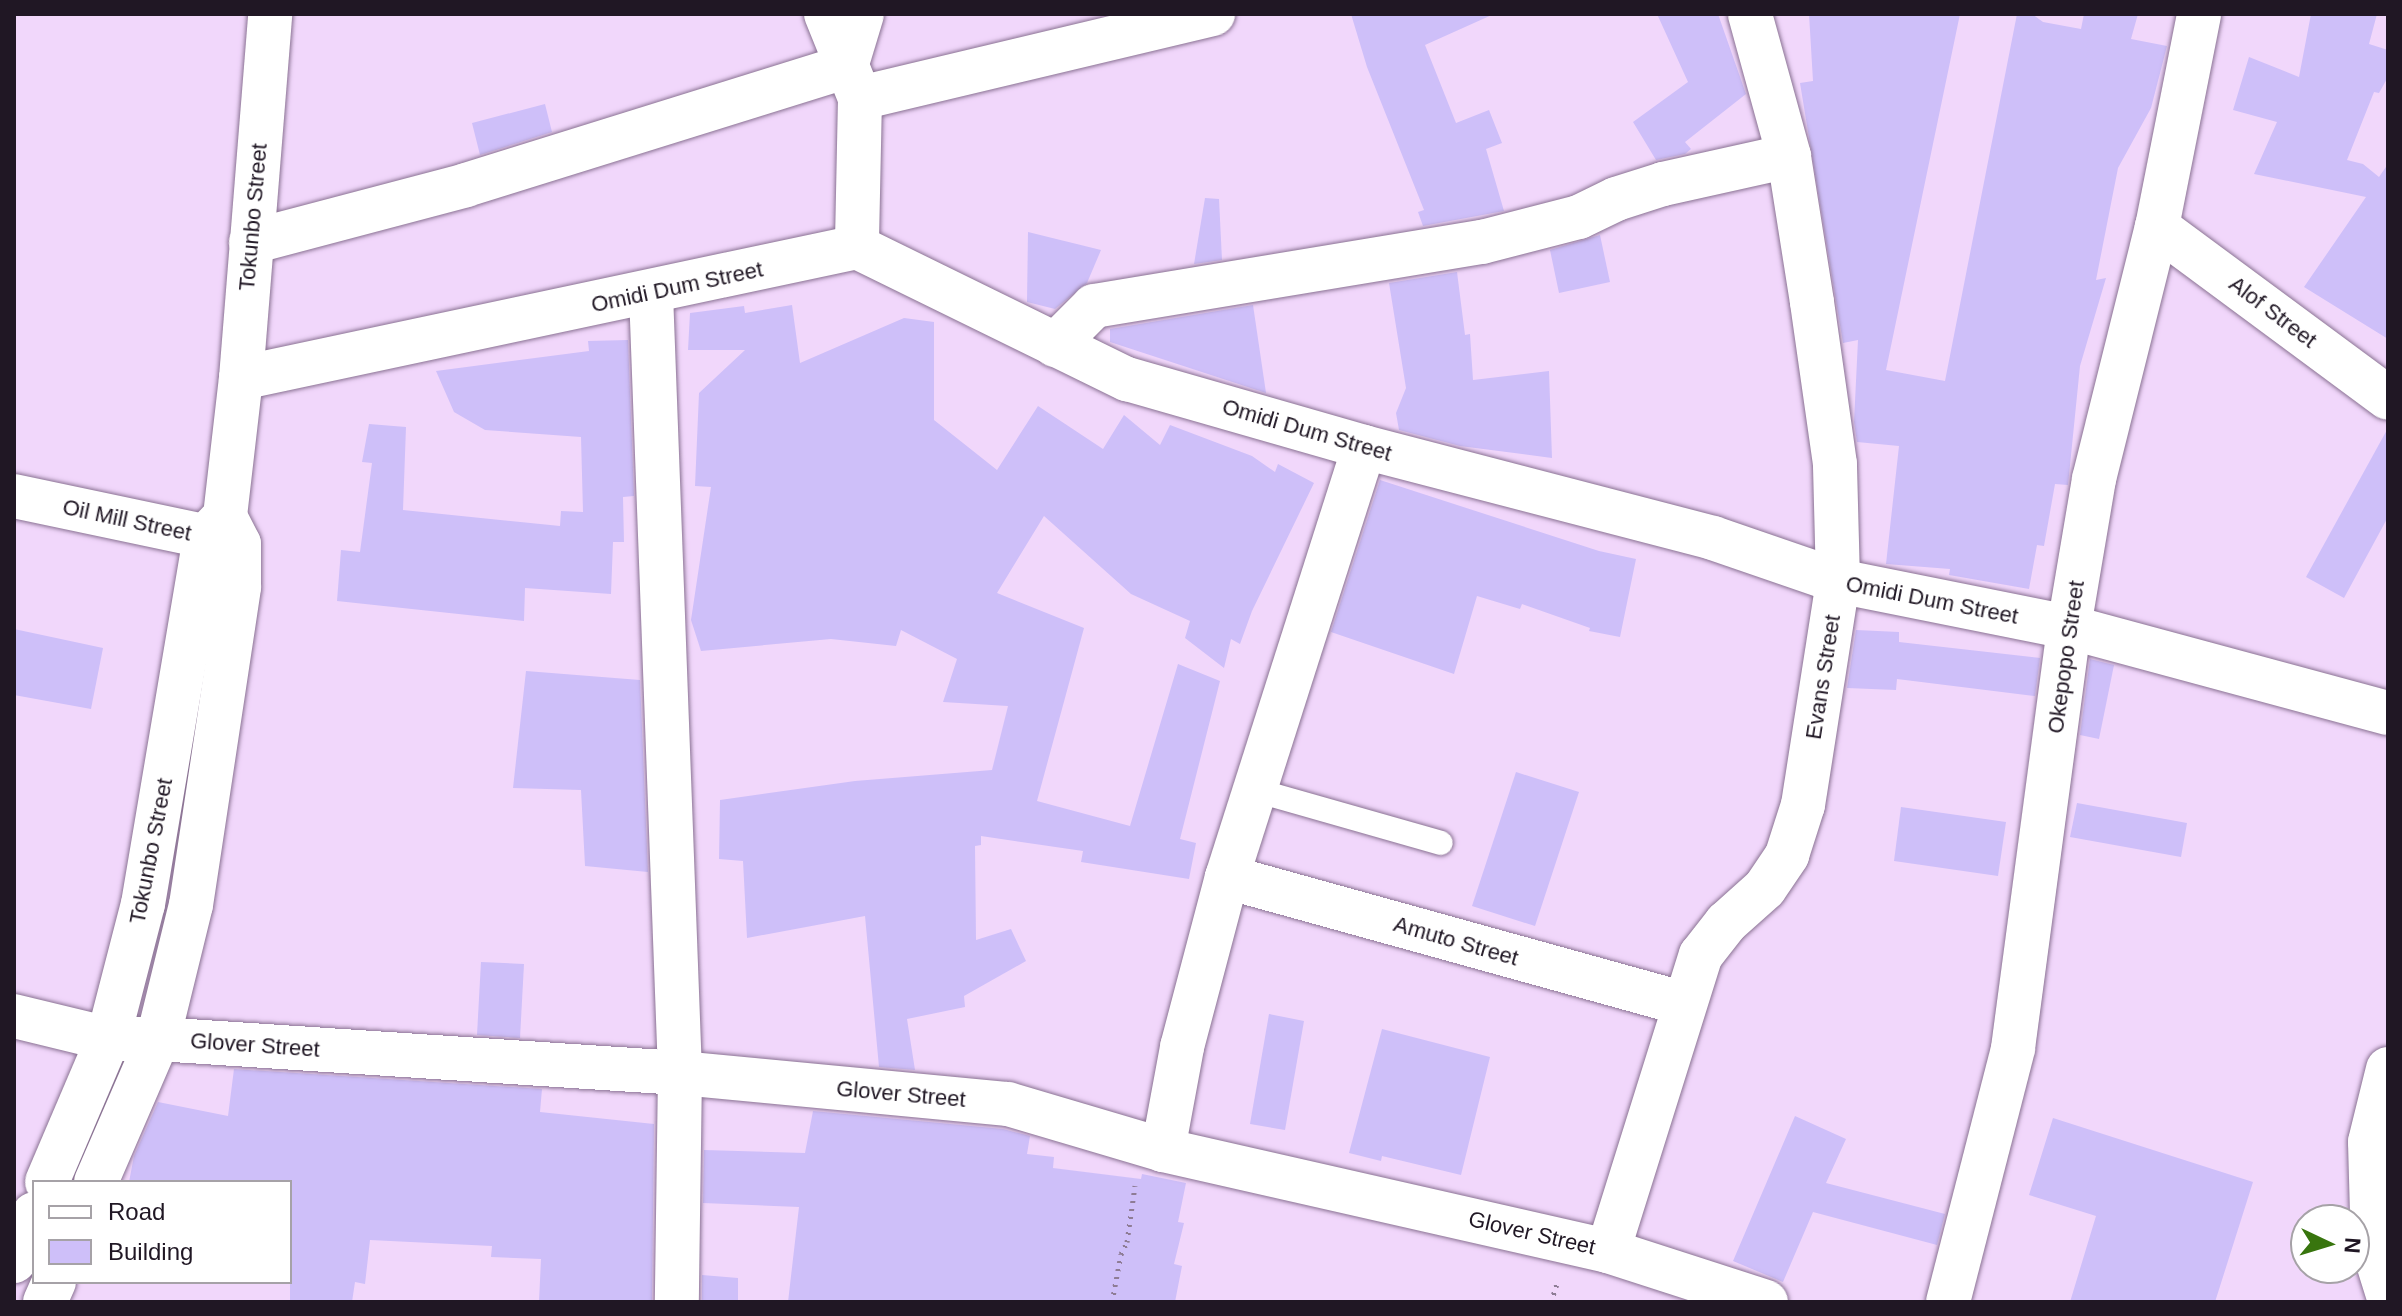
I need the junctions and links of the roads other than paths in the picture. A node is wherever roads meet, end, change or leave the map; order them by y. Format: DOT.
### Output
graph roads {
  1 [pos="270,14"];
  2 [pos="826,14"];
  3 [pos="862,14"];
  4 [pos="1213,14"];
  5 [pos="1750,14"];
  6 [pos="2199,14"];
  7 [pos="853,82"];
  8 [pos="1789,156"];
  9 [pos="2157,227"];
  10 [pos="251,242"];
  11 [pos="857,247"];
  12 [pos="651,293"];
  13 [pos="1055,345"];
  14 [pos="241,378"];
  15 [pos="2388,398"];
  16 [pos="1364,447"];
  17 [pos="14,496"];
  18 [pos="223,532"];
  19 [pos="1838,581"];
  20 [pos="2069,627"];
  21 [pos="2388,713"];
  22 [pos="1255,790"];
  23 [pos="1441,843"];
  24 [pos="1227,877"];
  25 [pos="1685,1004"];
  26 [pos="14,1016"];
  27 [pos="108,1039"];
  28 [pos="158,1039"];
  29 [pos="2388,1069"];
  30 [pos="680,1073"];
  31 [pos="1163,1150"];
  32 [pos="48,1180"];
  33 [pos="97,1180"];
  34 [pos="32,1219"];
  35 [pos="1608,1251"];
  36 [pos="14,1261"];
  37 [pos="2388,1295"];
  38 [pos="677,1302"];
  39 [pos="1766,1302"];
  40 [pos="1948,1302"];
  1 -- 10 [label="street, Tokunbo Street"];
  2 -- 7 [label="street"];
  3 -- 7 [label="street"];
  4 -- 7 [label="street"];
  5 -- 8 [label="street, Evans Street"];
  6 -- 9 [label="street, Okepopo Street"];
  7 -- 10 [label="street"];
  7 -- 11 [label="street"];
  8 -- 13 [label="street"];
  8 -- 19 [label="street, Evans Street"];
  9 -- 15 [label="street, Alof Street"];
  9 -- 20 [label="street, Okepopo Street"];
  10 -- 14 [label="street, Tokunbo Street"];
  11 -- 12 [label="street, Omidi Dum Street"];
  11 -- 13 [label="street, Omidi Dum Street"];
  12 -- 14 [label="street, Omidi Dum Street"];
  12 -- 30 [label="street"];
  13 -- 16 [label="street, Omidi Dum Street"];
  14 -- 18 [label="street, Tokunbo Street"];
  16 -- 19 [label="street, Omidi Dum Street"];
  16 -- 22 [label="street"];
  17 -- 18 [label="street, Oil Mill Street"];
  18 -- 27 [label="street, Tokunbo Street"];
  18 -- 28 [label="street, Tokunbo Street"];
  19 -- 20 [label="street, Omidi Dum Street"];
  19 -- 25 [label="street, Evans Street"];
  20 -- 21 [label="street, Omidi Dum Street"];
  20 -- 40 [label="street, Okepopo Street"];
  22 -- 23 [label="lane"];
  22 -- 24 [label="street"];
  24 -- 25 [label="street, Amuto Street"];
  24 -- 31 [label="street"];
  25 -- 35 [label="street, Evans Street"];
  26 -- 27 [label="street, Glover Street"];
  27 -- 28 [label="street, Glover Street"];
  27 -- 32 [label="street, Tokunbo Street"];
  28 -- 30 [label="street, Glover Street"];
  28 -- 33 [label="street, Tokunbo Street"];
  29 -- 37 [label="street"];
  30 -- 31 [label="street, Glover Street"];
  30 -- 38 [label="street"];
  31 -- 35 [label="street, Glover Street"];
  34 -- 36 [label="street"];
  35 -- 39 [label="street, Glover Street"];
}
